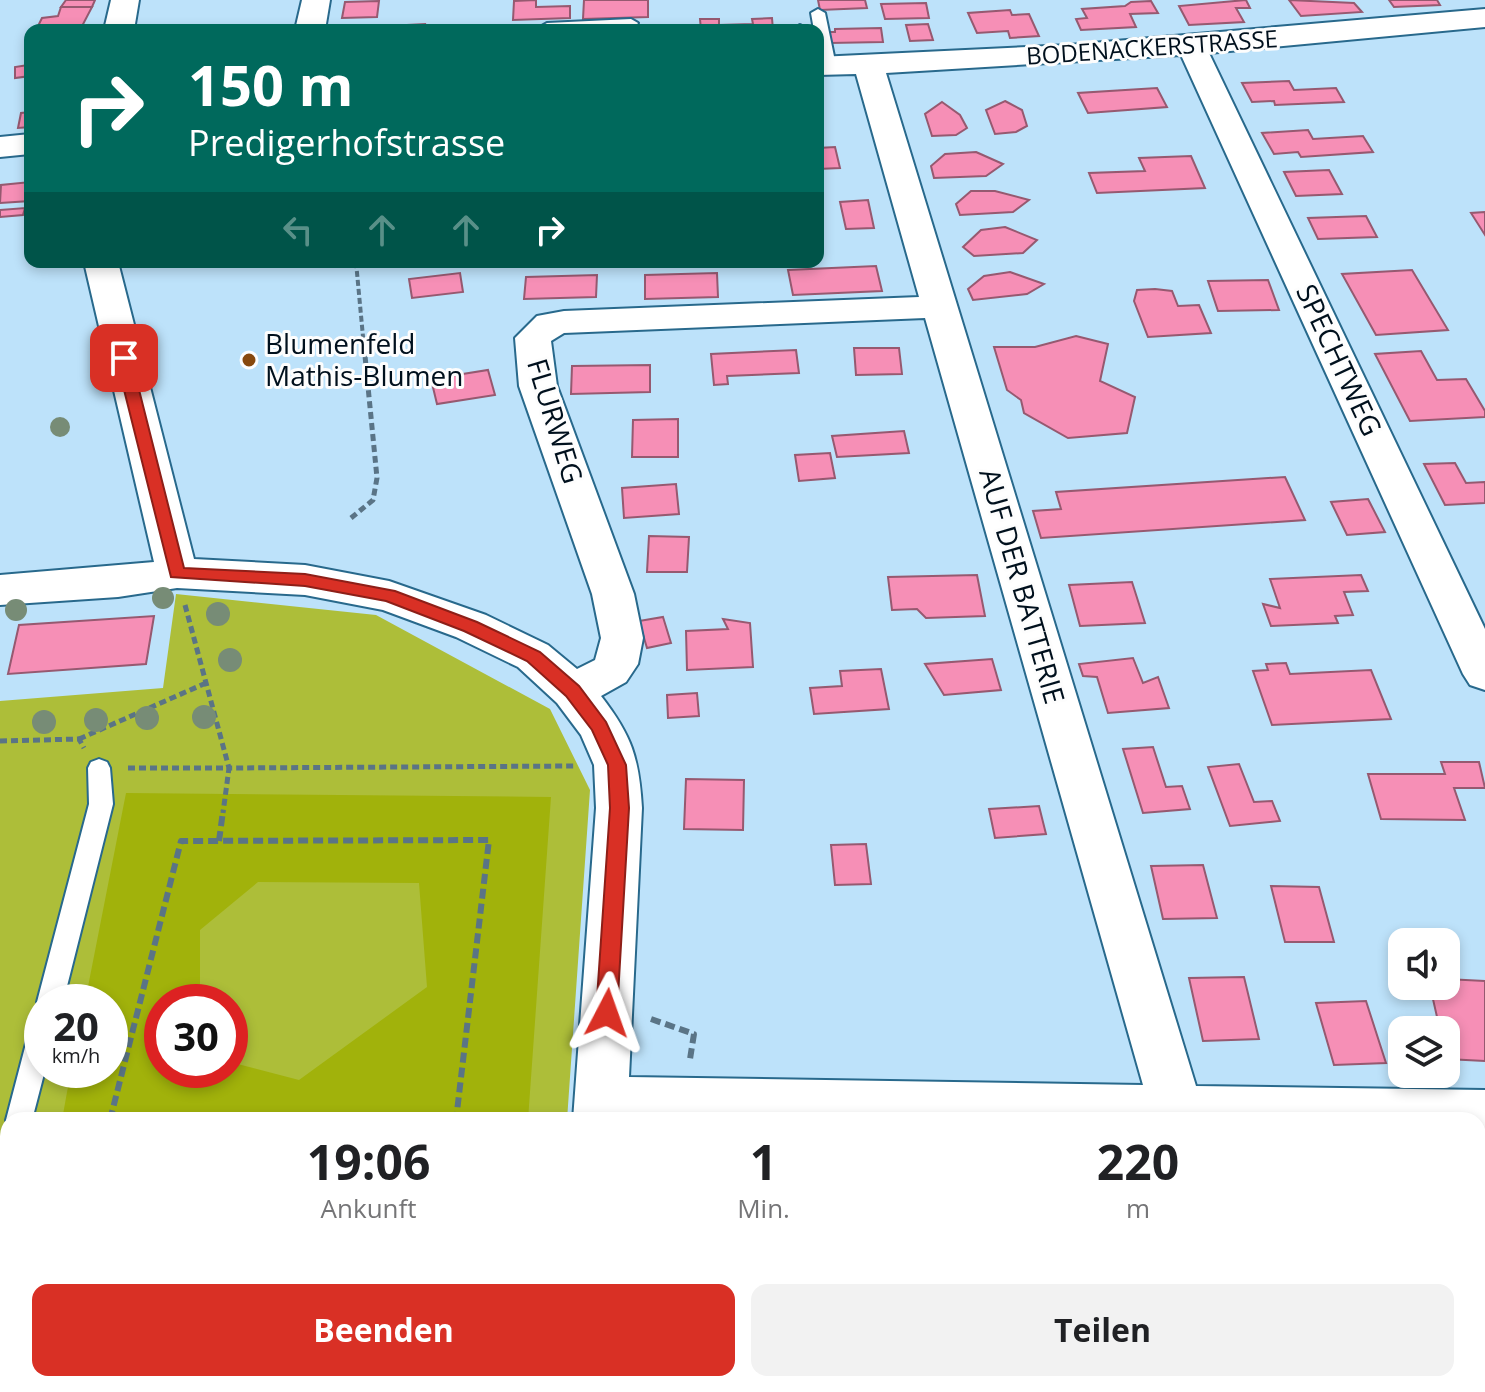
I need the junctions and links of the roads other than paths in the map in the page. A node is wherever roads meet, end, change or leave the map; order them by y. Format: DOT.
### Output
graph roads {
  1 [pos="125,0"];
  2 [pos="316,0"];
  3 [pos="818,13"];
  4 [pos="1485,18"];
  5 [pos="631,23"];
  6 [pos="120,24"];
  7 [pos="311,24"];
  8 [pos="623,24"];
  9 [pos="822,24"];
  10 [pos="824,29"];
  11 [pos="1192,47"];
  12 [pos="838,65"];
  13 [pos="24,145"];
  14 [pos="0,147"];
  15 [pos="102,268"];
  16 [pos="940,307"];
  17 [pos="177,573"];
  18 [pos="0,590"];
  19 [pos="1485,674"];
  20 [pos="573,691"];
  21 [pos="99,768"];
  22 [pos="55,984"];
  23 [pos="27,1088"];
  24 [pos="601,1111"];
  25 [pos="21,1112"];
  26 [pos="745,1112"];
  27 [pos="1177,1112"];
  1 -- 6 [label="street"];
  2 -- 7 [label="street"];
  3 -- 9 [label="lane"];
  4 -- 11 [label="street, BODENACKERSTRASSE"];
  5 -- 8 [label="lane"];
  10 -- 12 [label="lane"];
  11 -- 12 [label="street, BODENACKERSTRASSE"];
  11 -- 19 [label="street, SPECHTWEG"];
  12 -- 16 [label="street, AUF DER BATTERIE"];
  13 -- 14 [label="street"];
  15 -- 17 [label="street"];
  16 -- 20 [label="street, FLURWEG"];
  16 -- 27 [label="street, AUF DER BATTERIE"];
  17 -- 18 [label="street"];
  17 -- 20 [label="street"];
  20 -- 24 [label="street"];
  21 -- 22 [label="lane"];
  23 -- 25 [label="lane"];
  24 -- 26 [label="street"];
}
